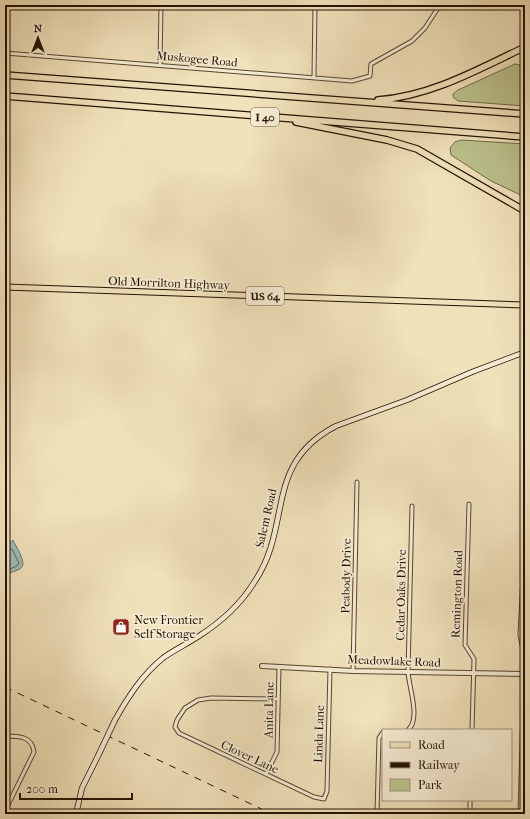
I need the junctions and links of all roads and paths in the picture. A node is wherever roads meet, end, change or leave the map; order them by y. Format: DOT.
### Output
graph roads {
  1 [pos="161,5"];
  2 [pos="315,5"];
  3 [pos="440,5"];
  4 [pos="525,47"];
  5 [pos="5,52"];
  6 [pos="160,65"];
  7 [pos="5,75"];
  8 [pos="314,77"];
  9 [pos="5,96"];
  10 [pos="356,101"];
  11 [pos="525,114"];
  12 [pos="272,117"];
  13 [pos="525,137"];
  14 [pos="525,211"];
  15 [pos="5,287"];
  16 [pos="525,305"];
  17 [pos="525,352"];
  18 [pos="525,474"];
  19 [pos="357,482"];
  20 [pos="469,504"];
  21 [pos="412,506"];
  22 [pos="524,577"];
  23 [pos="262,666"];
  24 [pos="279,667"];
  25 [pos="330,669"];
  26 [pos="353,671"];
  27 [pos="408,672"];
  28 [pos="475,673"];
  29 [pos="525,674"];
  30 [pos="278,699"];
  31 [pos="409,729"];
  32 [pos="472,729"];
  33 [pos="382,734"];
  34 [pos="5,736"];
  35 [pos="266,774"];
  36 [pos="520,786"];
  37 [pos="525,786"];
  38 [pos="325,798"];
  39 [pos="470,801"];
  40 [pos="5,811"];
  41 [pos="76,814"];
  42 [pos="377,814"];
  43 [pos="470,814"];
  44 [pos="520,814"];
  1 -- 6 [label="street"];
  2 -- 8 [label="street"];
  3 -- 8 [label="street, Muskogee Road"];
  4 -- 10 [label="highway"];
  5 -- 6 [label="street, Muskogee Road"];
  6 -- 8 [label="street, Muskogee Road"];
  7 -- 10 [label="highway, I 40"];
  9 -- 12 [label="highway, I 40"];
  10 -- 11 [label="highway, I 40"];
  12 -- 13 [label="highway, I 40"];
  12 -- 14 [label="highway"];
  15 -- 16 [label="main road, Old Morrilton Highway / US 64"];
  17 -- 41 [label="main road, Salem Road, bridge"];
  18 -- 22 [label="street"];
  19 -- 26 [label="street, Peabody Drive"];
  20 -- 28 [label="street, Remington Road"];
  21 -- 27 [label="street, Cedar Oaks Drive"];
  22 -- 29 [label="street"];
  23 -- 24 [label="street, Meadowlake Road"];
  24 -- 25 [label="street, Meadowlake Road"];
  24 -- 30 [label="street, Anita Lane"];
  25 -- 26 [label="street, Meadowlake Road"];
  25 -- 38 [label="street, Linda Lane"];
  26 -- 27 [label="street, Meadowlake Road"];
  27 -- 28 [label="street, Meadowlake Road"];
  27 -- 31 [label="street, Cedar Oaks Drive"];
  28 -- 29 [label="street, Meadowlake Road"];
  28 -- 32 [label="street, Remington Road"];
  29 -- 36 [label="street"];
  30 -- 35 [label="street, Anita Lane"];
  30 -- 35 [label="street, Clover Lane"];
  33 -- 42 [label="street"];
  34 -- 40 [label="street"];
  35 -- 38 [label="street, Clover Lane"];
  36 -- 37 [label="street"];
  36 -- 44 [label="street"];
  39 -- 43 [label="street"];
}
